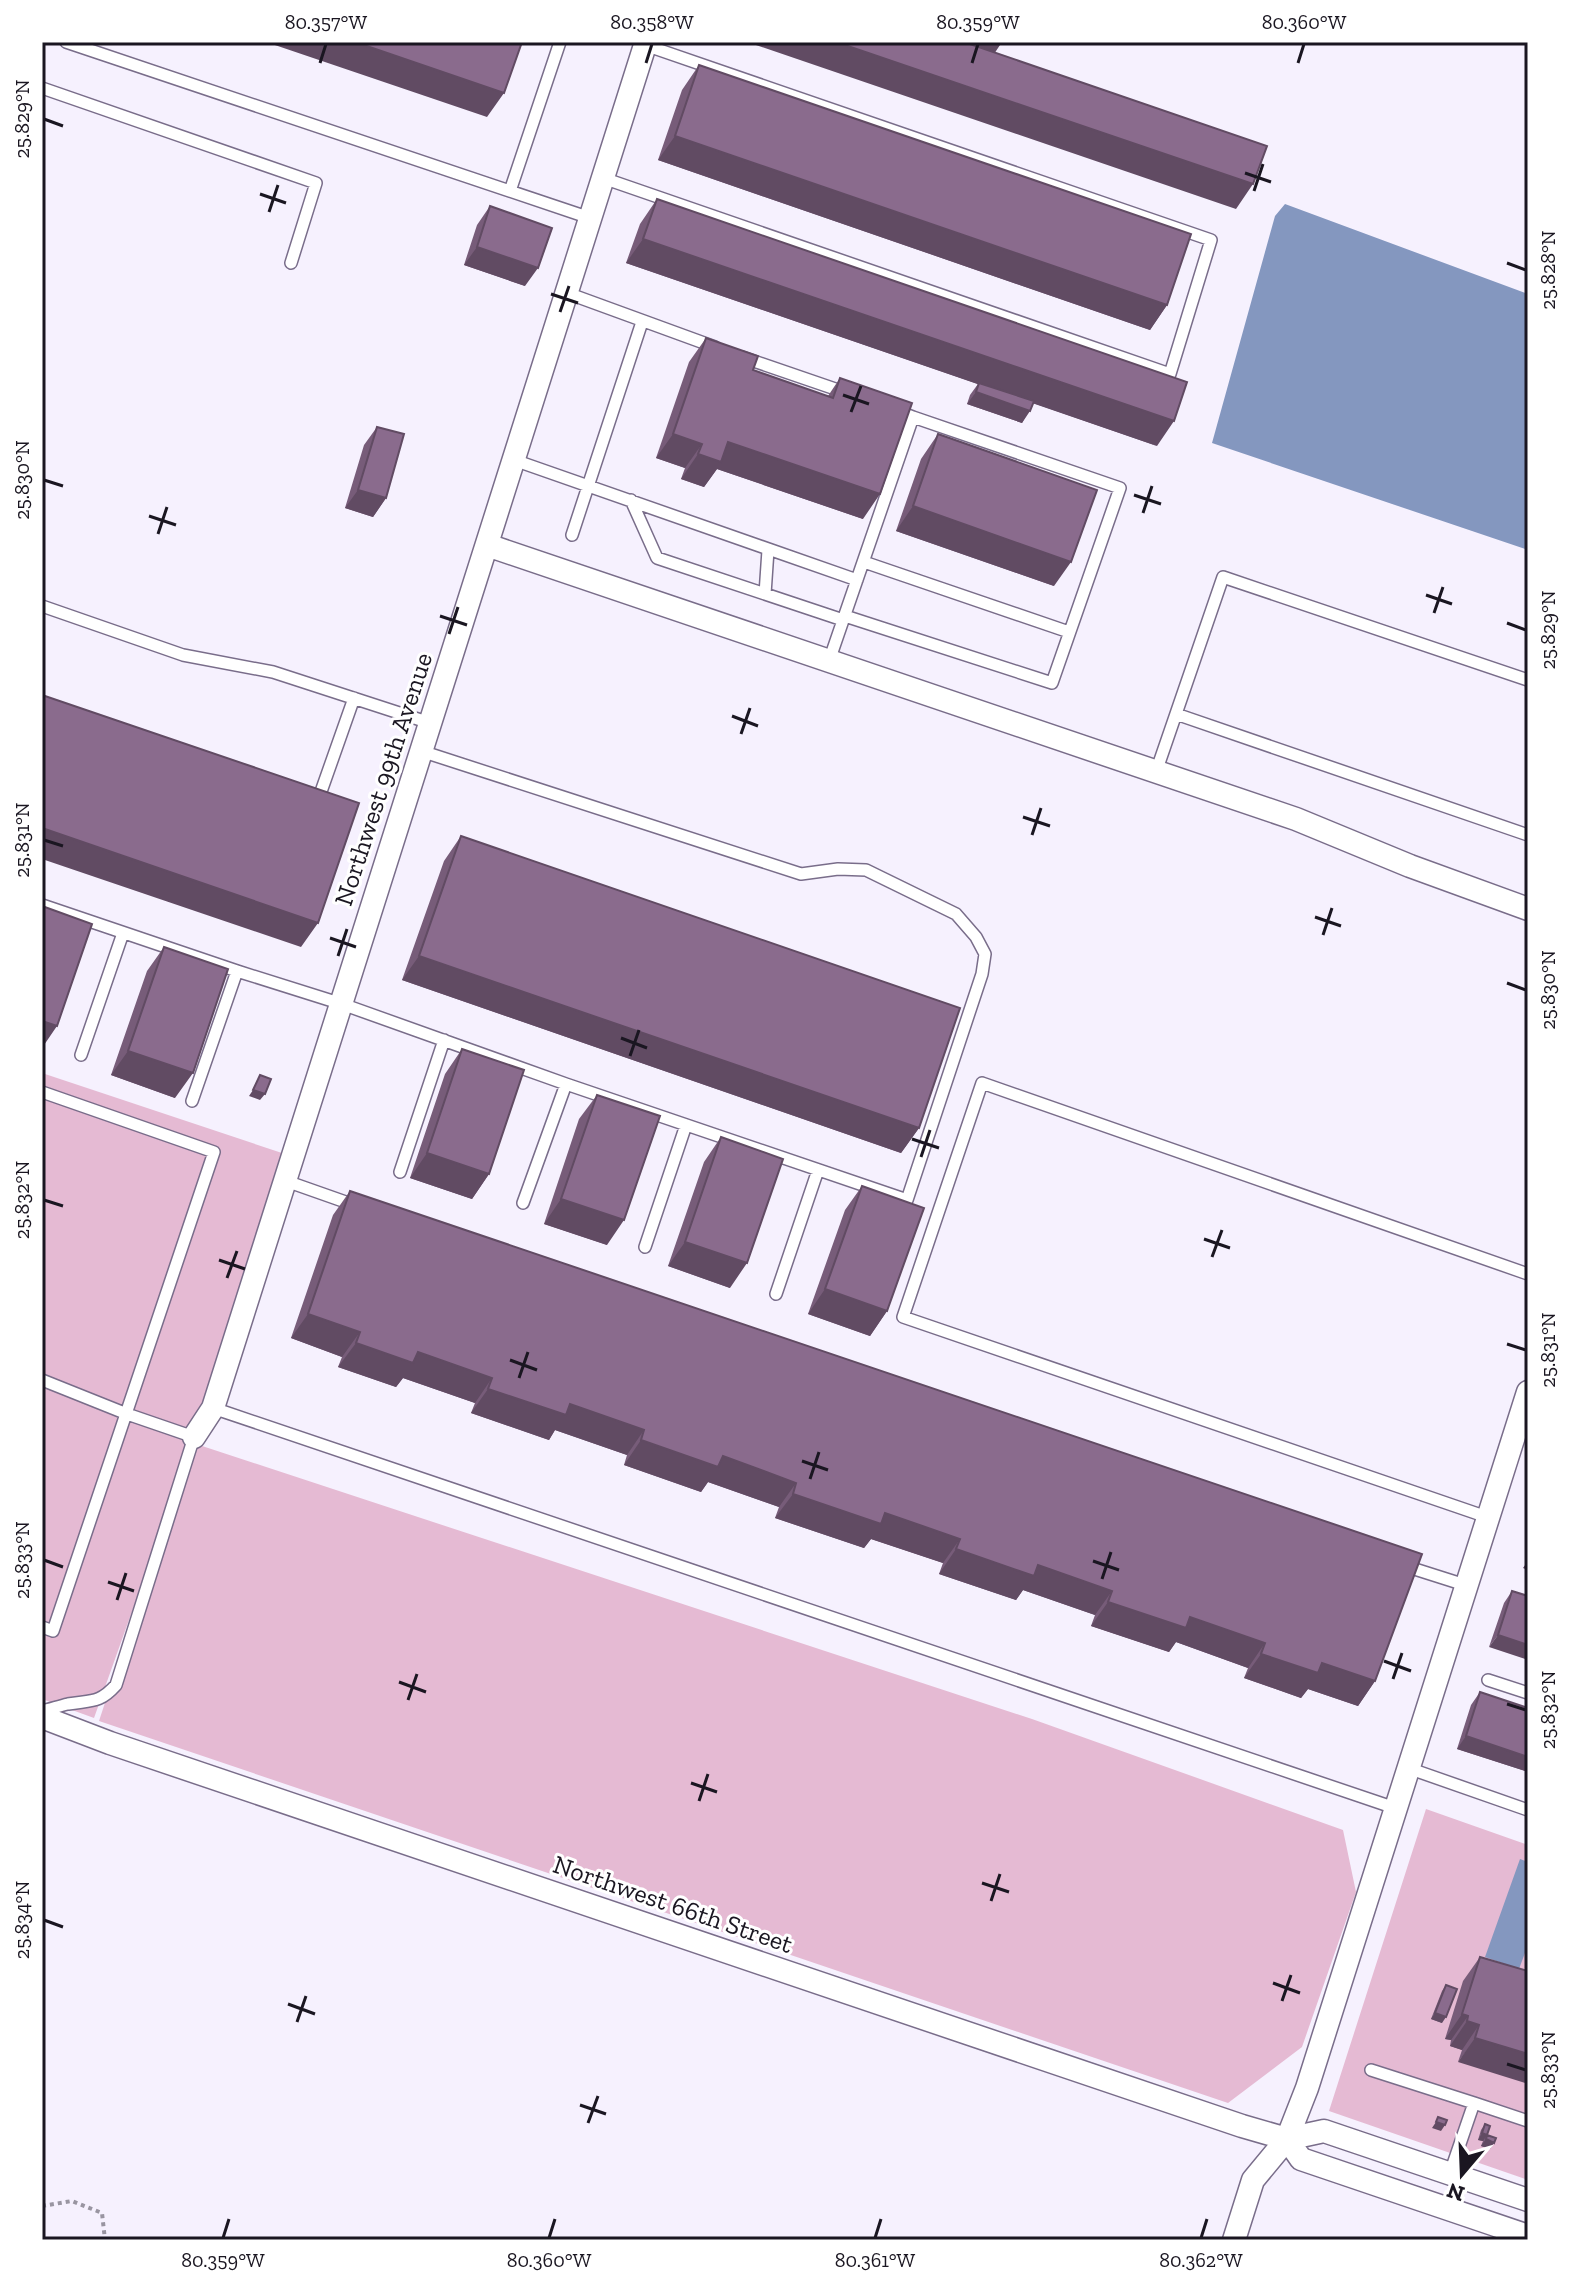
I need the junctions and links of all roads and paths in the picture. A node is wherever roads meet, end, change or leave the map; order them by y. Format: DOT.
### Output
graph roads {
  1 [pos="66,42"];
  2 [pos="560,42"];
  3 [pos="646,44"];
  4 [pos="42,88"];
  5 [pos="603,178"];
  6 [pos="510,191"];
  7 [pos="590,218"];
  8 [pos="291,263"];
  9 [pos="567,293"];
  10 [pos="642,322"];
  11 [pos="853,396"];
  12 [pos="898,411"];
  13 [pos="913,417"];
  14 [pos="514,460"];
  15 [pos="587,486"];
  16 [pos="631,500"];
  17 [pos="572,535"];
  18 [pos="487,545"];
  19 [pos="768,550"];
  20 [pos="864,562"];
  21 [pos="857,580"];
  22 [pos="765,594"];
  23 [pos="42,606"];
  24 [pos="844,618"];
  25 [pos="1069,632"];
  26 [pos="829,661"];
  27 [pos="1528,680"];
  28 [pos="354,698"];
  29 [pos="1176,714"];
  30 [pos="430,723"];
  31 [pos="421,751"];
  32 [pos="1156,772"];
  33 [pos="313,812"];
  34 [pos="1528,835"];
  35 [pos="42,905"];
  36 [pos="1528,909"];
  37 [pos="123,933"];
  38 [pos="237,971"];
  39 [pos="342,1004"];
  40 [pos="444,1040"];
  41 [pos="81,1055"];
  42 [pos="566,1084"];
  43 [pos="42,1092"];
  44 [pos="192,1101"];
  45 [pos="686,1125"];
  46 [pos="818,1170"];
  47 [pos="400,1172"];
  48 [pos="286,1181"];
  49 [pos="523,1203"];
  50 [pos="376,1212"];
  51 [pos="645,1247"];
  52 [pos="1528,1274"];
  53 [pos="776,1294"];
  54 [pos="42,1380"];
  55 [pos="1528,1392"];
  56 [pos="213,1408"];
  57 [pos="127,1414"];
  58 [pos="194,1437"];
  59 [pos="1487,1517"];
  60 [pos="1396,1563"];
  61 [pos="1465,1585"];
  62 [pos="42,1627"];
  63 [pos="1488,1680"];
  64 [pos="1528,1693"];
  65 [pos="42,1711"];
  66 [pos="42,1717"];
  67 [pos="1408,1768"];
  68 [pos="1395,1808"];
  69 [pos="1528,1810"];
  70 [pos="1371,2070"];
  71 [pos="1474,2103"];
  72 [pos="1528,2121"];
  73 [pos="1287,2139"];
  74 [pos="1450,2173"];
  75 [pos="1528,2200"];
  76 [pos="42,2206"];
  77 [pos="1528,2236"];
  78 [pos="105,2240"];
  79 [pos="1234,2240"];
  1 -- 6 [label="lane"];
  2 -- 6 [label="lane"];
  3 -- 5 [label="street, Northwest 99th Avenue"];
  3 -- 5 [label="lane"];
  4 -- 8 [label="lane"];
  5 -- 7 [label="street, Northwest 99th Avenue"];
  6 -- 7 [label="lane"];
  7 -- 9 [label="street, Northwest 99th Avenue"];
  9 -- 10 [label="lane"];
  9 -- 14 [label="street, Northwest 99th Avenue"];
  10 -- 11 [label="lane"];
  10 -- 15 [label="lane"];
  12 -- 13 [label="lane"];
  13 -- 20 [label="lane"];
  13 -- 25 [label="lane"];
  14 -- 15 [label="lane"];
  14 -- 18 [label="street, Northwest 99th Avenue"];
  15 -- 16 [label="lane"];
  15 -- 17 [label="lane"];
  16 -- 19 [label="lane"];
  16 -- 22 [label="lane"];
  18 -- 26 [label="street"];
  18 -- 30 [label="street, Northwest 99th Avenue"];
  19 -- 21 [label="lane"];
  19 -- 22 [label="lane"];
  20 -- 21 [label="lane"];
  20 -- 25 [label="lane"];
  21 -- 24 [label="lane"];
  22 -- 24 [label="lane"];
  23 -- 28 [label="lane"];
  24 -- 25 [label="lane"];
  24 -- 26 [label="lane"];
  26 -- 32 [label="street"];
  27 -- 29 [label="lane"];
  28 -- 30 [label="lane"];
  28 -- 33 [label="lane"];
  29 -- 32 [label="lane"];
  29 -- 34 [label="lane"];
  30 -- 31 [label="street, Northwest 99th Avenue"];
  31 -- 39 [label="street, Northwest 99th Avenue"];
  31 -- 46 [label="lane"];
  32 -- 36 [label="street"];
  35 -- 37 [label="lane"];
  37 -- 38 [label="lane"];
  37 -- 41 [label="lane"];
  38 -- 39 [label="lane"];
  38 -- 44 [label="lane"];
  39 -- 40 [label="lane"];
  39 -- 48 [label="street, Northwest 99th Avenue"];
  40 -- 42 [label="lane"];
  40 -- 47 [label="lane"];
  42 -- 45 [label="lane"];
  42 -- 49 [label="lane"];
  43 -- 57 [label="lane"];
  45 -- 46 [label="lane"];
  45 -- 51 [label="lane"];
  46 -- 53 [label="lane"];
  48 -- 50 [label="lane"];
  48 -- 56 [label="street, Northwest 99th Avenue"];
  52 -- 59 [label="lane"];
  54 -- 57 [label="lane"];
  55 -- 59 [label="street"];
  56 -- 58 [label="street, Northwest 99th Avenue"];
  56 -- 68 [label="lane"];
  57 -- 58 [label="lane"];
  57 -- 62 [label="lane"];
  58 -- 65 [label="lane"];
  59 -- 61 [label="street"];
  60 -- 61 [label="lane"];
  61 -- 67 [label="street"];
  63 -- 64 [label="lane"];
  66 -- 73 [label="street, Northwest 66th Street"];
  67 -- 68 [label="street"];
  67 -- 69 [label="lane"];
  68 -- 73 [label="street"];
  70 -- 71 [label="lane"];
  71 -- 72 [label="lane"];
  71 -- 74 [label="lane"];
  73 -- 74 [label="street, Northwest 66th Street"];
  73 -- 77 [label="street, Northwest 66th Street"];
  73 -- 79 [label="street"];
  74 -- 75 [label="street, Northwest 66th Street"];
  76 -- 78 [label="path"];
}
